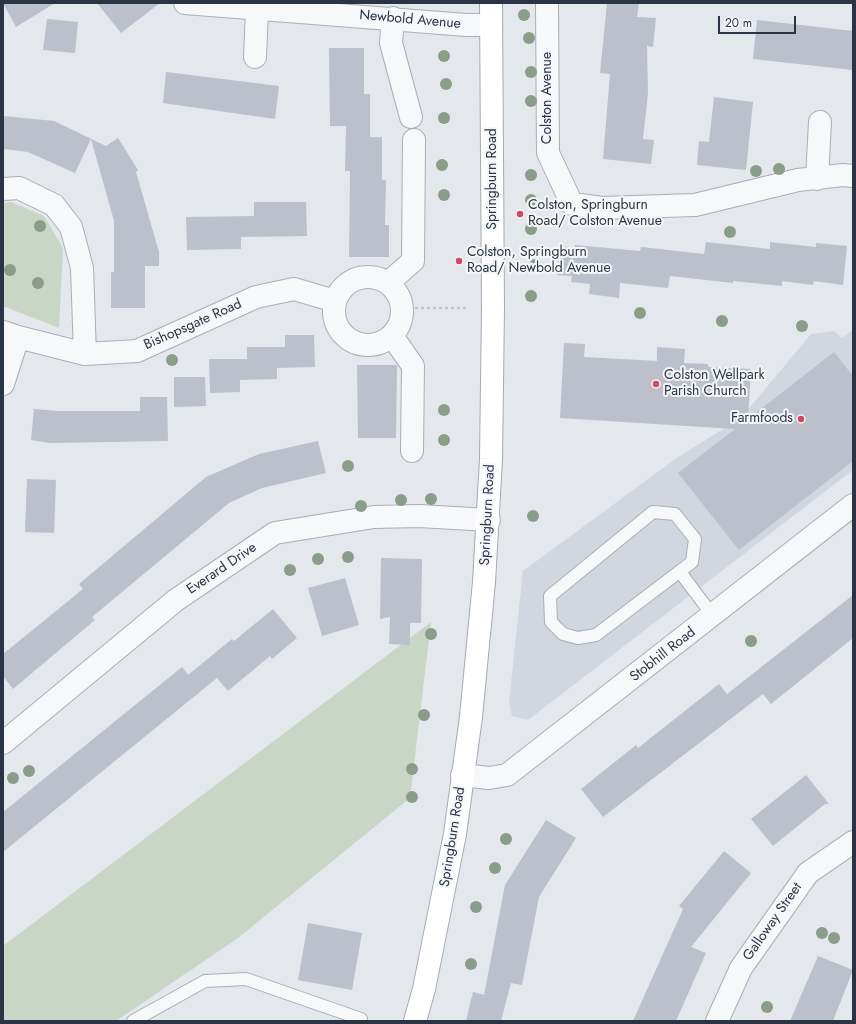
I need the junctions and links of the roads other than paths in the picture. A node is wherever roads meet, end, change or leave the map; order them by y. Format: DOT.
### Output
graph roads {
  1 [pos="491,3"];
  2 [pos="547,3"];
  3 [pos="185,4"];
  4 [pos="257,10"];
  5 [pos="393,18"];
  6 [pos="491,25"];
  7 [pos="255,57"];
  8 [pos="411,117"];
  9 [pos="820,122"];
  10 [pos="414,140"];
  11 [pos="853,176"];
  12 [pos="817,178"];
  13 [pos="3,189"];
  14 [pos="388,282"];
  15 [pos="335,301"];
  16 [pos="10,335"];
  17 [pos="392,336"];
  18 [pos="85,354"];
  19 [pos="3,384"];
  20 [pos="412,451"];
  21 [pos="853,505"];
  22 [pos="489,520"];
  23 [pos="680,572"];
  24 [pos="713,616"];
  25 [pos="3,744"];
  26 [pos="462,775"];
  27 [pos="853,842"];
  28 [pos="364,1020"];
  29 [pos="134,1021"];
  30 [pos="415,1021"];
  31 [pos="716,1021"];
  1 -- 6 [label="main road, Springburn Road"];
  2 -- 12 [label="street, Colston Avenue"];
  3 -- 4 [label="street, Newbold Avenue"];
  4 -- 5 [label="street, Newbold Avenue"];
  4 -- 7 [label="street"];
  5 -- 6 [label="street, Newbold Avenue"];
  5 -- 8 [label="street"];
  6 -- 22 [label="main road, Springburn Road"];
  9 -- 12 [label="street"];
  10 -- 14 [label="street"];
  11 -- 12 [label="street, Colston Avenue"];
  13 -- 18 [label="street"];
  14 -- 15 [label="street"];
  14 -- 17 [label="street"];
  15 -- 17 [label="street"];
  15 -- 18 [label="street, Bishopsgate Road"];
  16 -- 18 [label="street, Bishopsgate Road"];
  16 -- 19 [label="street"];
  17 -- 20 [label="street"];
  21 -- 24 [label="street, Stobhill Road"];
  22 -- 25 [label="street, Everard Drive"];
  22 -- 26 [label="main road, Springburn Road"];
  23 -- 23 [label="lane"];
  23 -- 24 [label="lane"];
  24 -- 26 [label="street, Stobhill Road"];
  26 -- 30 [label="main road, Springburn Road"];
  27 -- 31 [label="street, Galloway Street"];
  28 -- 29 [label="lane"];
}
